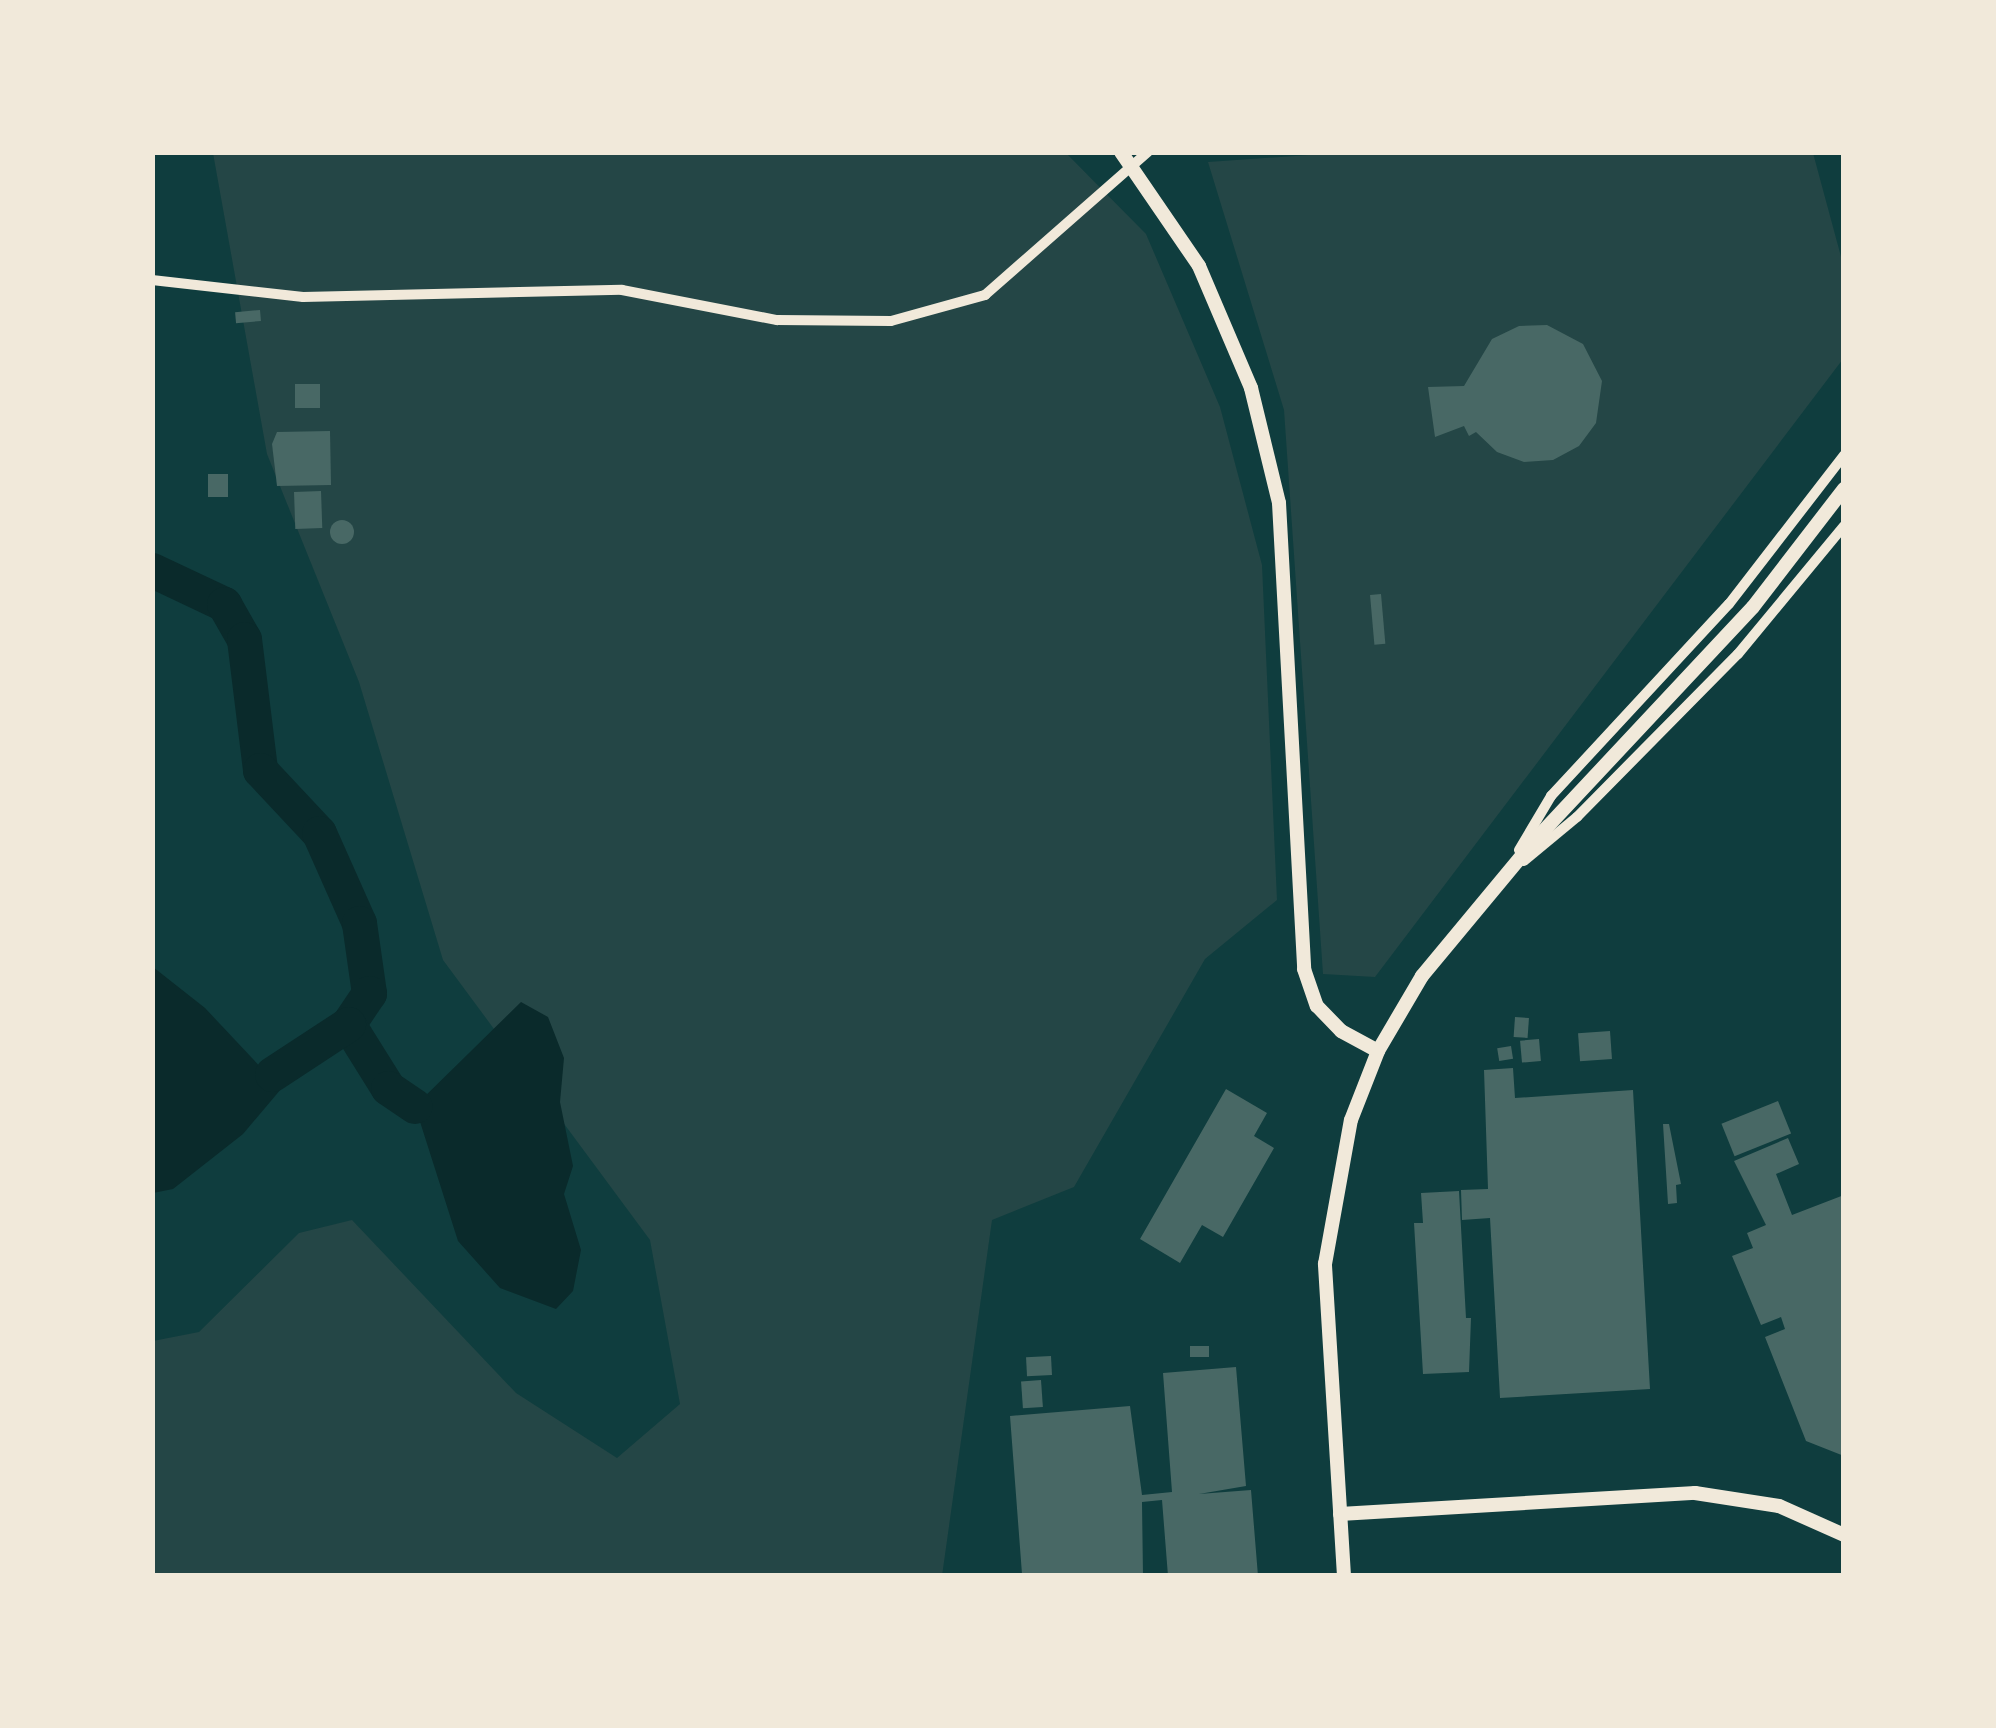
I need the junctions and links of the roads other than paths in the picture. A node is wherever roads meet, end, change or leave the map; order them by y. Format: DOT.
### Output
graph roads {
  1 [pos="1121,152"];
  2 [pos="1148,152"];
  3 [pos="152,280"];
  4 [pos="1844,455"];
  5 [pos="1844,490"];
  6 [pos="1844,526"];
  7 [pos="1504,877"];
  8 [pos="1378,1051"];
  9 [pos="1340,1514"];
  10 [pos="1844,1535"];
  11 [pos="1344,1576"];
  1 -- 8 [label="street"];
  2 -- 3 [label="street"];
  4 -- 7 [label="street"];
  5 -- 7 [label="street"];
  6 -- 7 [label="street"];
  7 -- 8 [label="street"];
  8 -- 9 [label="street"];
  9 -- 10 [label="street"];
  9 -- 11 [label="street"];
}
